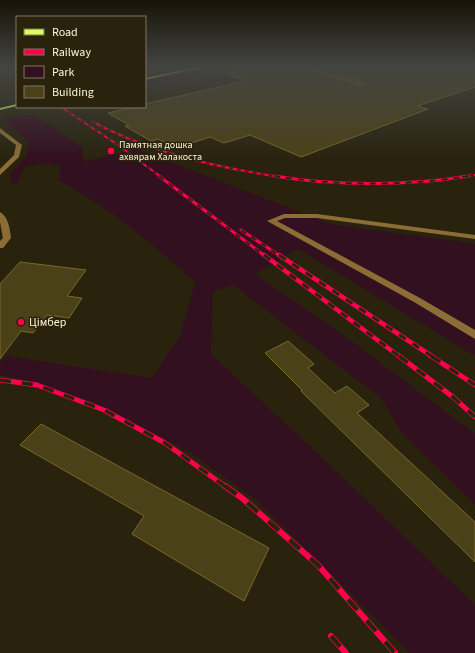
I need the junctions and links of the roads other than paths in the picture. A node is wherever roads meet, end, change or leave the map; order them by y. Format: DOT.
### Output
graph roads {
  1 [pos="16,106"];
  2 [pos="0,109"];
  3 [pos="0,130"];
  4 [pos="0,173"];
  5 [pos="0,214"];
  6 [pos="475,237"];
  7 [pos="0,246"];
  8 [pos="475,335"];
  1 -- 2 [label="main road"];
  3 -- 4 [label="street"];
  5 -- 7 [label="street"];
  6 -- 8 [label="street"];
}
